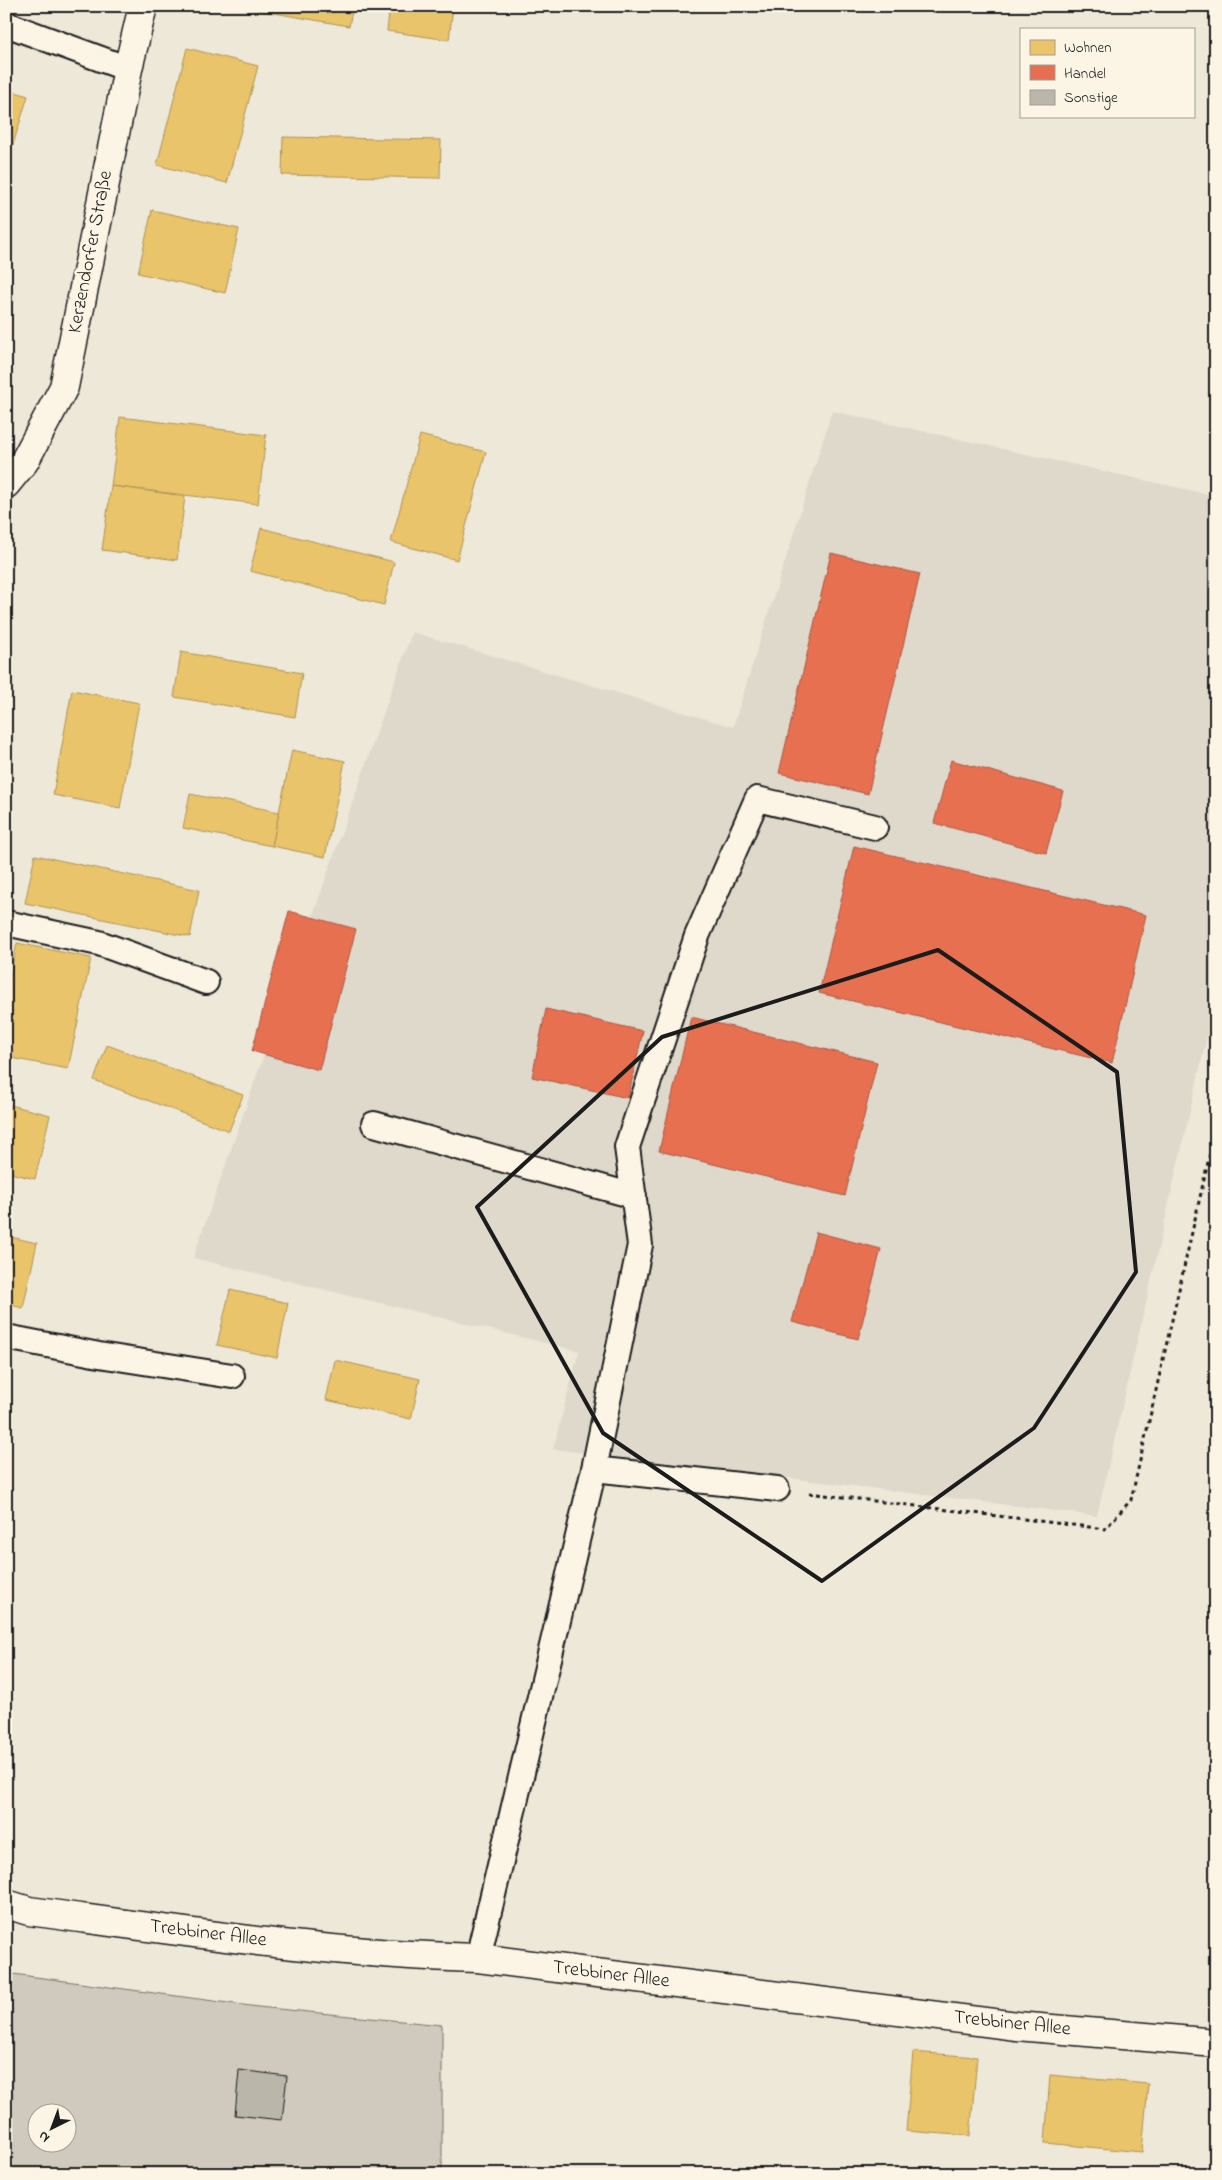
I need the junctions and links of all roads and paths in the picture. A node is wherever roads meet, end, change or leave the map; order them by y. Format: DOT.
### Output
graph roads {
  1 [pos="143,6"];
  2 [pos="6,24"];
  3 [pos="128,69"];
  4 [pos="6,484"];
  5 [pos="875,828"];
  6 [pos="6,923"];
  7 [pos="206,982"];
  8 [pos="374,1124"];
  9 [pos="1216,1127"];
  10 [pos="634,1196"];
  11 [pos="6,1337"];
  12 [pos="232,1376"];
  13 [pos="594,1469"];
  14 [pos="777,1490"];
  15 [pos="6,1904"];
  16 [pos="478,1958"];
  17 [pos="1216,2043"];
  1 -- 3 [label="street, Kerzendorfer Straße"];
  2 -- 3 [label="lane"];
  3 -- 4 [label="street, Kerzendorfer Straße"];
  5 -- 10 [label="lane"];
  6 -- 7 [label="lane"];
  8 -- 10 [label="lane"];
  9 -- 14 [label="path"];
  10 -- 13 [label="lane"];
  11 -- 12 [label="lane"];
  13 -- 14 [label="lane"];
  13 -- 16 [label="lane"];
  15 -- 16 [label="street, Trebbiner Allee"];
  16 -- 17 [label="street, Trebbiner Allee"];
}
